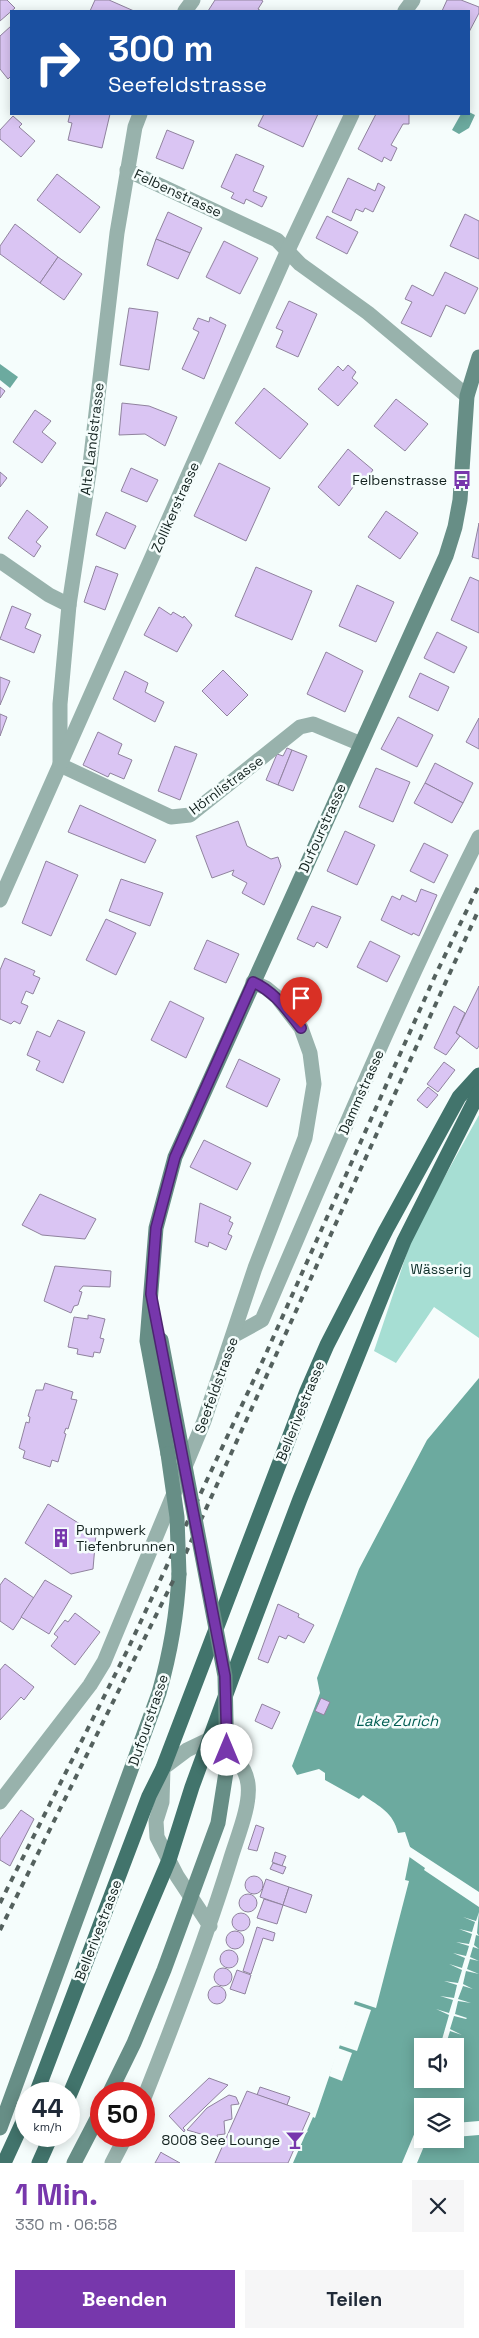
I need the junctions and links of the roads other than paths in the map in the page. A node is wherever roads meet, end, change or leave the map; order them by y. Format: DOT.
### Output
graph roads {
  1 [pos="140,115"];
  2 [pos="352,115"];
  3 [pos="127,170"];
  4 [pos="288,250"];
  5 [pos="479,358"];
  6 [pos="467,396"];
  7 [pos="0,561"];
  8 [pos="70,605"];
  9 [pos="361,744"];
  10 [pos="60,765"];
  11 [pos="479,837"];
  12 [pos="0,900"];
  13 [pos="253,982"];
  14 [pos="479,1075"];
  15 [pos="479,1092"];
  16 [pos="233,1336"];
  17 [pos="154,1340"];
  18 [pos="210,1739"];
  19 [pos="163,1768"];
  20 [pos="0,1802"];
  21 [pos="169,1860"];
  22 [pos="210,1926"];
  23 [pos="41,2082"];
  24 [pos="75,2082"];
  25 [pos="116,2082"];
  26 [pos="150,2082"];
  27 [pos="0,2128"];
  28 [pos="90,2133"];
  29 [pos="15,2139"];
  30 [pos="46,2147"];
  31 [pos="121,2147"];
  32 [pos="4,2163"];
  33 [pos="39,2163"];
  34 [pos="74,2163"];
  35 [pos="112,2163"];
  1 -- 3 [label="street, Alte Landstrasse"];
  2 -- 4 [label="street, Zollikerstrasse"];
  3 -- 4 [label="street, Felbenstrasse"];
  3 -- 8 [label="street, Alte Landstrasse"];
  4 -- 6 [label="street, Felbenstrasse"];
  4 -- 10 [label="street, Zollikerstrasse"];
  5 -- 6 [label="main road, Dufourstrasse"];
  6 -- 9 [label="main road, Dufourstrasse"];
  7 -- 8 [label="street"];
  8 -- 10 [label="street, Alte Landstrasse"];
  9 -- 10 [label="street, Hörnlistrasse"];
  9 -- 13 [label="main road, Dufourstrasse"];
  10 -- 12 [label="street, Zollikerstrasse"];
  11 -- 16 [label="street, Dammstrasse"];
  13 -- 16 [label="street, Seefeldstrasse"];
  13 -- 17 [label="main road, Dufourstrasse"];
  14 -- 19 [label="main road, Bellerivestrasse"];
  15 -- 18 [label="main road"];
  16 -- 20 [label="street, Seefeldstrasse"];
  17 -- 25 [label="main road, Dufourstrasse, bridge"];
  17 -- 27 [label="main road, Dufourstrasse, bridge"];
  18 -- 19 [label="street, Bellerivestrasse"];
  18 -- 21 [label="main road"];
  18 -- 22 [label="street"];
  19 -- 21 [label="street, Bellerivestrasse"];
  19 -- 23 [label="main road, Bellerivestrasse"];
  21 -- 22 [label="street, Bellerivestrasse"];
  21 -- 24 [label="main road"];
  22 -- 26 [label="street"];
  28 -- 34 [label="main road"];
  29 -- 32 [label="main road"];
  30 -- 33 [label="main road"];
  31 -- 35 [label="street"];
}
